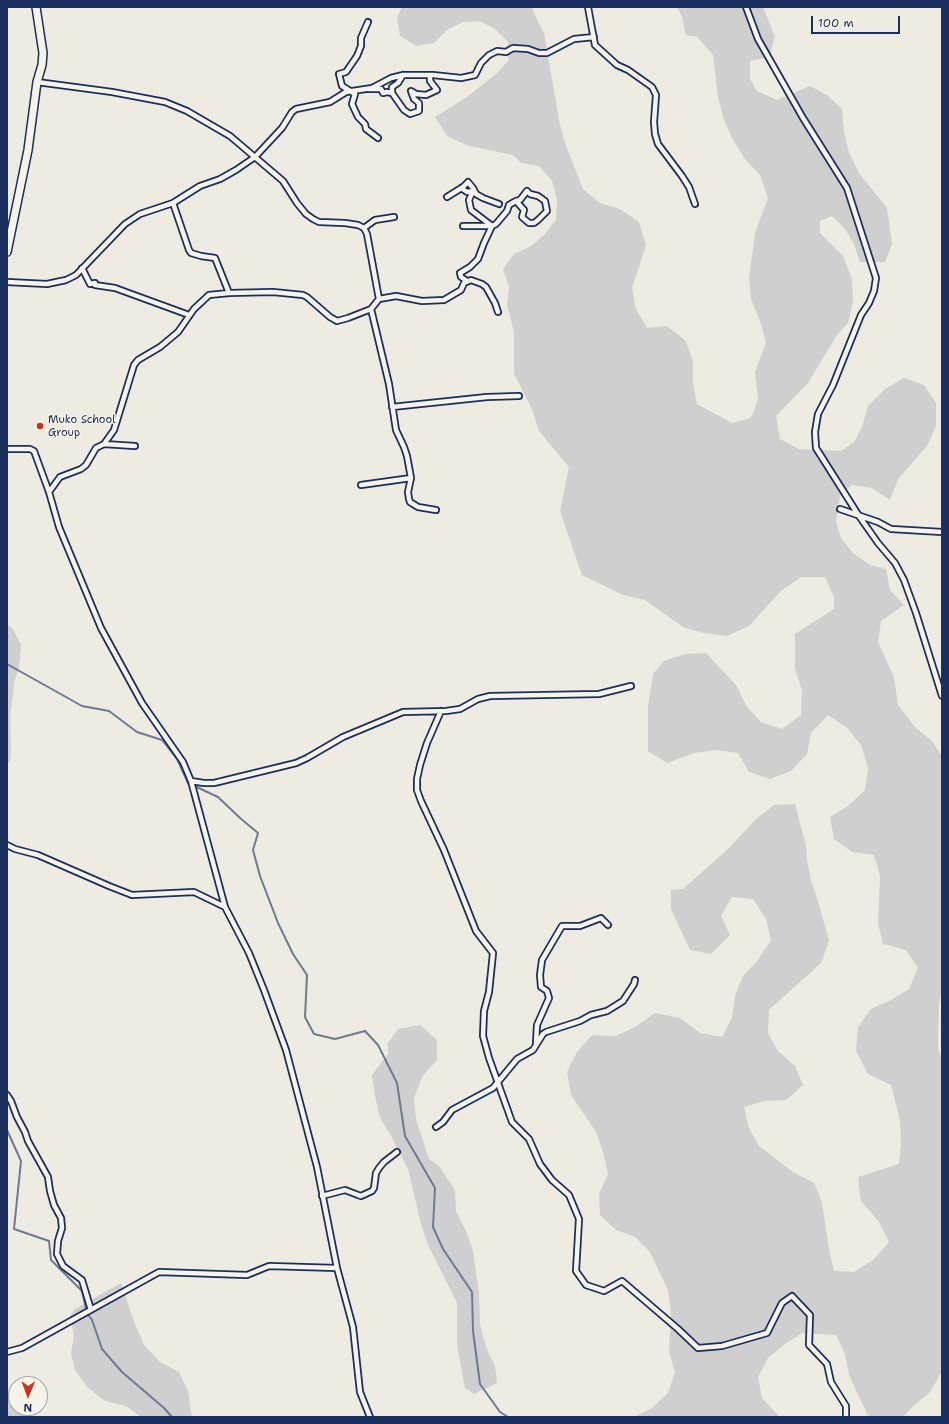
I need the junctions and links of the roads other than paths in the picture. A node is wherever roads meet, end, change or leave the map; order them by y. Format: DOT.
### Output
graph roads {
  1 [pos="36,7"];
  2 [pos="588,7"];
  3 [pos="746,7"];
  4 [pos="368,22"];
  5 [pos="594,37"];
  6 [pos="403,75"];
  7 [pos="430,75"];
  8 [pos="37,82"];
  9 [pos="367,89"];
  10 [pos="349,91"];
  11 [pos="392,93"];
  12 [pos="378,138"];
  13 [pos="255,157"];
  14 [pos="461,188"];
  15 [pos="446,197"];
  16 [pos="516,201"];
  17 [pos="173,203"];
  18 [pos="499,204"];
  19 [pos="695,204"];
  20 [pos="394,217"];
  21 [pos="463,226"];
  22 [pos="492,226"];
  23 [pos="364,228"];
  24 [pos="7,252"];
  25 [pos="82,268"];
  26 [pos="467,281"];
  27 [pos="7,282"];
  28 [pos="229,293"];
  29 [pos="379,299"];
  30 [pos="371,309"];
  31 [pos="498,312"];
  32 [pos="189,315"];
  33 [pos="519,396"];
  34 [pos="392,406"];
  35 [pos="104,444"];
  36 [pos="136,446"];
  37 [pos="7,449"];
  38 [pos="411,478"];
  39 [pos="361,485"];
  40 [pos="49,492"];
  41 [pos="840,509"];
  42 [pos="436,510"];
  43 [pos="859,516"];
  44 [pos="942,532"];
  45 [pos="631,686"];
  46 [pos="942,696"];
  47 [pos="440,712"];
  48 [pos="191,781"];
  49 [pos="7,845"];
  50 [pos="226,907"];
  51 [pos="608,925"];
  52 [pos="635,980"];
  53 [pos="536,1045"];
  54 [pos="497,1084"];
  55 [pos="7,1095"];
  56 [pos="436,1128"];
  57 [pos="397,1152"];
  58 [pos="322,1196"];
  59 [pos="337,1268"];
  60 [pos="91,1310"];
  61 [pos="7,1352"];
  62 [pos="370,1417"];
  63 [pos="846,1417"];
  1 -- 8 [label="main road"];
  2 -- 5 [label="street"];
  3 -- 43 [label="street"];
  4 -- 10 [label="street"];
  5 -- 7 [label="street"];
  5 -- 19 [label="street"];
  6 -- 7 [label="street"];
  6 -- 9 [label="street"];
  6 -- 11 [label="street"];
  7 -- 11 [label="street"];
  8 -- 13 [label="street"];
  8 -- 24 [label="main road"];
  9 -- 10 [label="street"];
  9 -- 11 [label="street"];
  10 -- 12 [label="street"];
  10 -- 13 [label="street"];
  13 -- 17 [label="street"];
  13 -- 23 [label="street"];
  14 -- 15 [label="street"];
  14 -- 18 [label="street"];
  14 -- 22 [label="street"];
  16 -- 16 [label="street"];
  16 -- 22 [label="street"];
  17 -- 25 [label="street"];
  17 -- 28 [label="street"];
  20 -- 23 [label="street"];
  21 -- 22 [label="street"];
  22 -- 26 [label="street"];
  23 -- 29 [label="street"];
  25 -- 27 [label="street"];
  25 -- 32 [label="street"];
  26 -- 29 [label="street"];
  26 -- 31 [label="street"];
  28 -- 30 [label="street"];
  28 -- 32 [label="street"];
  29 -- 30 [label="street"];
  30 -- 34 [label="street"];
  32 -- 35 [label="street"];
  33 -- 34 [label="street"];
  34 -- 38 [label="street"];
  35 -- 36 [label="street"];
  35 -- 40 [label="street"];
  37 -- 40 [label="street"];
  38 -- 39 [label="street"];
  38 -- 42 [label="street"];
  40 -- 48 [label="street"];
  41 -- 43 [label="street"];
  43 -- 44 [label="street"];
  43 -- 46 [label="street"];
  45 -- 47 [label="street"];
  47 -- 48 [label="street"];
  47 -- 54 [label="street"];
  48 -- 50 [label="street"];
  49 -- 50 [label="street"];
  50 -- 58 [label="street"];
  51 -- 53 [label="street"];
  52 -- 53 [label="street"];
  53 -- 54 [label="street"];
  54 -- 56 [label="street"];
  54 -- 63 [label="street"];
  55 -- 60 [label="street"];
  57 -- 58 [label="street"];
  58 -- 59 [label="street"];
  59 -- 60 [label="street"];
  59 -- 62 [label="street"];
  60 -- 61 [label="street"];
}
